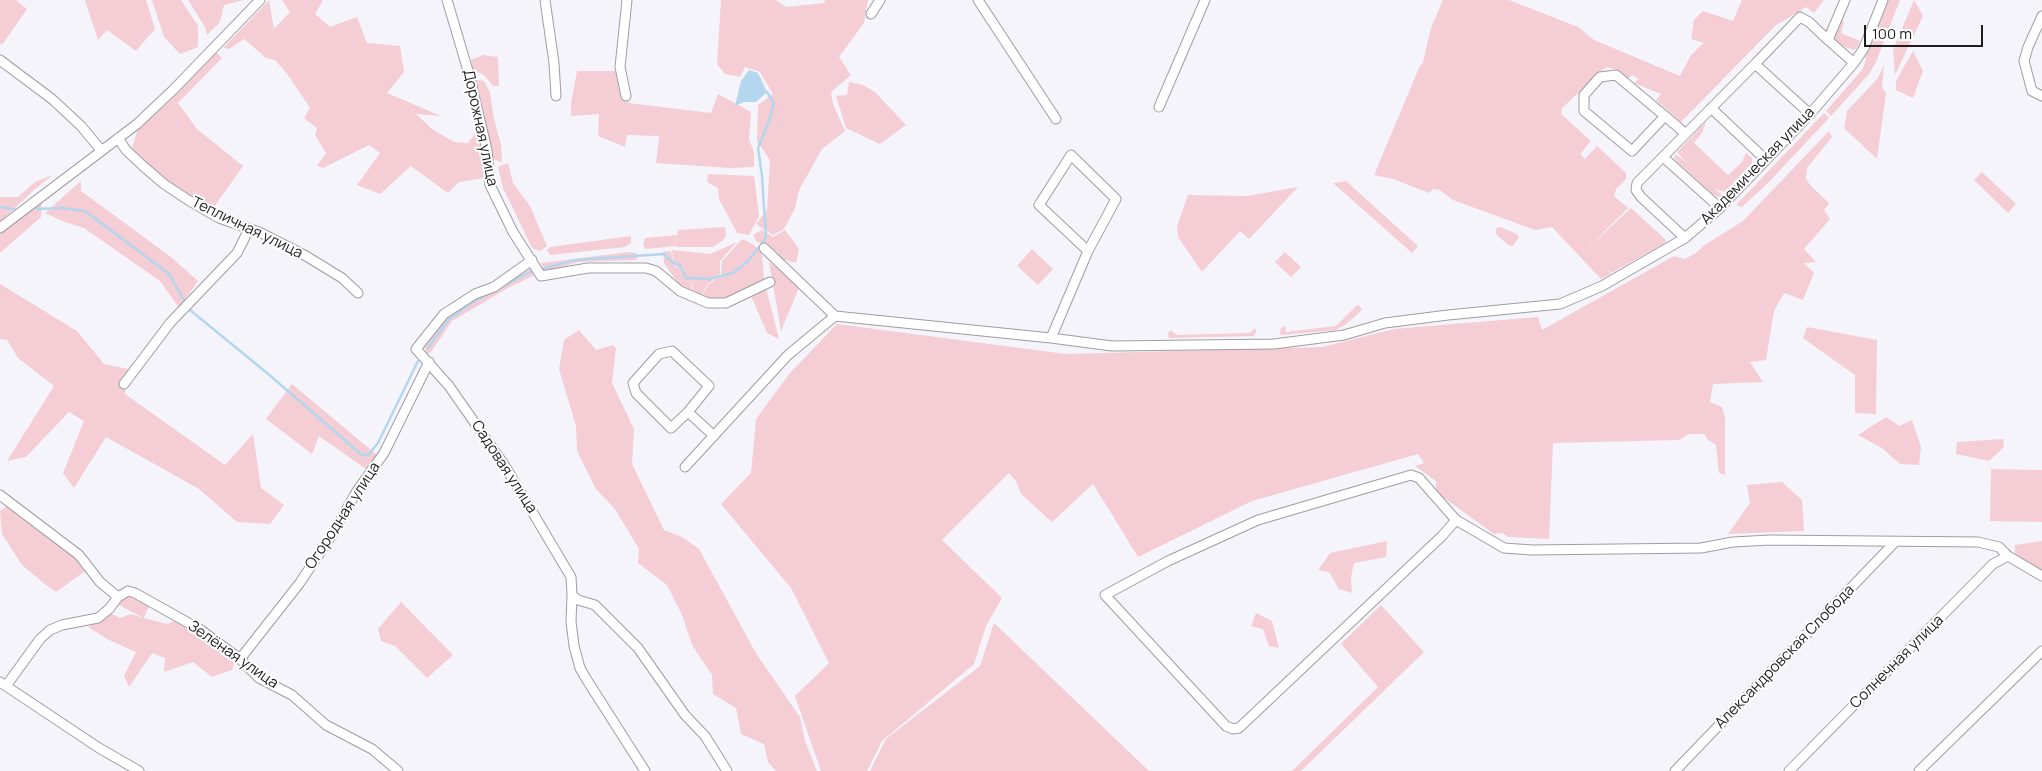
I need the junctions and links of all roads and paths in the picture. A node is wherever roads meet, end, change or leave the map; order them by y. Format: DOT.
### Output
graph roads {
  1 [pos="260,0"];
  2 [pos="447,0"];
  3 [pos="545,0"];
  4 [pos="627,0"];
  5 [pos="880,0"];
  6 [pos="978,0"];
  7 [pos="1205,0"];
  8 [pos="1845,0"];
  9 [pos="1883,0"];
  10 [pos="871,14"];
  11 [pos="2042,16"];
  12 [pos="1828,40"];
  13 [pos="0,60"];
  14 [pos="1854,63"];
  15 [pos="1755,64"];
  16 [pos="556,96"];
  17 [pos="626,96"];
  18 [pos="2042,96"];
  19 [pos="1159,107"];
  20 [pos="1710,108"];
  21 [pos="1810,114"];
  22 [pos="1665,116"];
  23 [pos="1056,119"];
  24 [pos="1686,134"];
  25 [pos="118,138"];
  26 [pos="101,150"];
  27 [pos="1663,157"];
  28 [pos="1766,160"];
  29 [pos="1720,208"];
  30 [pos="0,228"];
  31 [pos="249,229"];
  32 [pos="1685,238"];
  33 [pos="764,248"];
  34 [pos="1088,251"];
  35 [pos="537,269"];
  36 [pos="770,282"];
  37 [pos="358,293"];
  38 [pos="835,316"];
  39 [pos="1051,338"];
  40 [pos="429,362"];
  41 [pos="124,384"];
  42 [pos="688,412"];
  43 [pos="714,436"];
  44 [pos="685,467"];
  45 [pos="0,495"];
  46 [pos="1456,520"];
  47 [pos="1895,542"];
  48 [pos="2008,556"];
  49 [pos="2042,576"];
  50 [pos="572,595"];
  51 [pos="118,597"];
  52 [pos="2042,651"];
  53 [pos="240,660"];
  54 [pos="3,684"];
  55 [pos="140,771"];
  56 [pos="398,771"];
  57 [pos="645,771"];
  58 [pos="727,771"];
  59 [pos="1675,771"];
  60 [pos="1789,771"];
  61 [pos="1919,771"];
  1 -- 25 [label="street"];
  2 -- 35 [label="street, Дорожная улица"];
  3 -- 16 [label="street"];
  4 -- 17 [label="street"];
  5 -- 10 [label="street"];
  6 -- 23 [label="street"];
  7 -- 19 [label="street"];
  8 -- 12 [label="street"];
  9 -- 14 [label="street, Академическая улица"];
  11 -- 18 [label="street"];
  12 -- 14 [label="street"];
  12 -- 15 [label="street"];
  13 -- 26 [label="street"];
  14 -- 21 [label="street, Академическая улица"];
  15 -- 20 [label="street"];
  15 -- 21 [label="street"];
  20 -- 24 [label="street"];
  20 -- 28 [label="street"];
  21 -- 28 [label="street, Академическая улица"];
  22 -- 22 [label="street"];
  22 -- 24 [label="street"];
  24 -- 27 [label="street"];
  25 -- 26 [label="street"];
  25 -- 31 [label="street, Тепличная улица"];
  26 -- 30 [label="street"];
  27 -- 29 [label="street"];
  27 -- 32 [label="street"];
  28 -- 29 [label="street, Академическая улица"];
  29 -- 32 [label="street, Академическая улица"];
  31 -- 37 [label="street, Тепличная улица"];
  31 -- 41 [label="street"];
  32 -- 39 [label="street, Академическая улица"];
  33 -- 38 [label="street"];
  34 -- 34 [label="street"];
  34 -- 39 [label="street"];
  35 -- 36 [label="street"];
  35 -- 40 [label="street, Садовая улица"];
  38 -- 39 [label="street, Академическая улица"];
  38 -- 43 [label="street"];
  40 -- 50 [label="street, Садовая улица"];
  40 -- 53 [label="street, Огородная улица"];
  42 -- 42 [label="street"];
  42 -- 43 [label="street"];
  43 -- 44 [label="street"];
  45 -- 51 [label="street"];
  46 -- 46 [label="street"];
  46 -- 47 [label="street"];
  47 -- 48 [label="street"];
  47 -- 59 [label="street, Александровская Слобода"];
  48 -- 49 [label="street"];
  48 -- 60 [label="street, Солнечная улица"];
  50 -- 57 [label="street, Садовая улица"];
  50 -- 58 [label="street"];
  51 -- 53 [label="street, Зелёная улица"];
  51 -- 54 [label="street"];
  52 -- 61 [label="street"];
  53 -- 56 [label="street, Зелёная улица"];
  54 -- 55 [label="street"];
}
